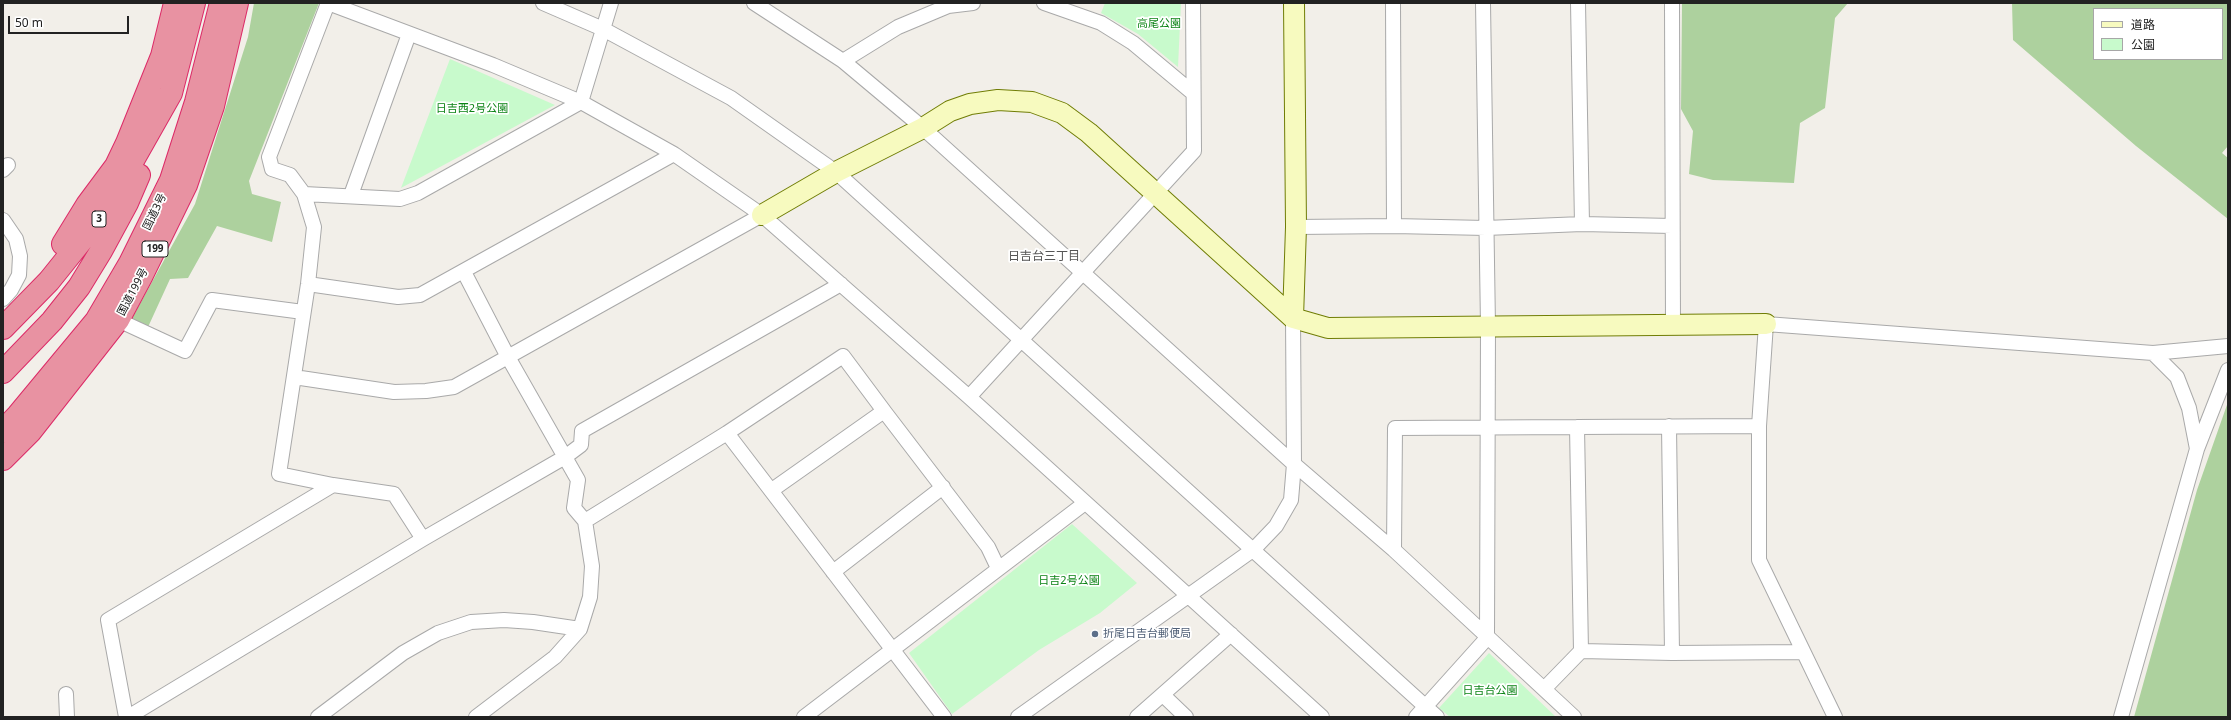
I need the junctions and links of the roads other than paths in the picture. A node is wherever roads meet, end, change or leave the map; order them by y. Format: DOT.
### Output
graph roads {
  1 [pos="168,3"];
  2 [pos="175,3"];
  3 [pos="194,3"];
  4 [pos="221,3"];
  5 [pos="237,3"];
  6 [pos="328,3"];
  7 [pos="543,3"];
  8 [pos="610,3"];
  9 [pos="754,3"];
  10 [pos="973,3"];
  11 [pos="1044,3"];
  12 [pos="1193,3"];
  13 [pos="1294,3"];
  14 [pos="1393,3"];
  15 [pos="1483,3"];
  16 [pos="1578,3"];
  17 [pos="1672,3"];
  18 [pos="603,28"];
  19 [pos="409,34"];
  20 [pos="843,61"];
  21 [pos="171,93"];
  22 [pos="1193,93"];
  23 [pos="581,102"];
  24 [pos="923,128"];
  25 [pos="127,143"];
  26 [pos="674,154"];
  27 [pos="116,166"];
  28 [pos="836,172"];
  29 [pos="304,194"];
  30 [pos="350,195"];
  31 [pos="1155,195"];
  32 [pos="762,216"];
  33 [pos="3,220"];
  34 [pos="1582,224"];
  35 [pos="1394,226"];
  36 [pos="1672,226"];
  37 [pos="1296,227"];
  38 [pos="1486,228"];
  39 [pos="75,248"];
  40 [pos="464,272"];
  41 [pos="1081,273"];
  42 [pos="308,284"];
  43 [pos="841,284"];
  44 [pos="3,299"];
  45 [pos="3,312"];
  46 [pos="303,312"];
  47 [pos="1293,318"];
  48 [pos="118,320"];
  49 [pos="1766,324"];
  50 [pos="1673,325"];
  51 [pos="1488,326"];
  52 [pos="3,328"];
  53 [pos="1022,340"];
  54 [pos="2228,346"];
  55 [pos="3,353"];
  56 [pos="2153,353"];
  57 [pos="508,357"];
  58 [pos="2228,370"];
  59 [pos="3,372"];
  60 [pos="294,377"];
  61 [pos="969,397"];
  62 [pos="884,411"];
  63 [pos="1669,426"];
  64 [pos="1759,426"];
  65 [pos="1487,427"];
  66 [pos="1577,427"];
  67 [pos="3,431"];
  68 [pos="727,433"];
  69 [pos="2198,449"];
  70 [pos="565,457"];
  71 [pos="3,460"];
  72 [pos="1294,464"];
  73 [pos="333,485"];
  74 [pos="943,487"];
  75 [pos="772,490"];
  76 [pos="1085,503"];
  77 [pos="585,521"];
  78 [pos="423,539"];
  79 [pos="1254,549"];
  80 [pos="1394,550"];
  81 [pos="998,568"];
  82 [pos="834,572"];
  83 [pos="1188,597"];
  84 [pos="580,629"];
  85 [pos="1231,634"];
  86 [pos="1487,638"];
  87 [pos="892,650"];
  88 [pos="1581,651"];
  89 [pos="1803,652"];
  90 [pos="1672,653"];
  91 [pos="1544,689"];
  92 [pos="66,694"];
  93 [pos="1163,695"];
  94 [pos="335,712"];
  95 [pos="1421,712"];
  96 [pos="67,717"];
  97 [pos="127,717"];
  98 [pos="318,717"];
  99 [pos="476,717"];
  100 [pos="804,717"];
  101 [pos="944,717"];
  102 [pos="1018,717"];
  103 [pos="1137,717"];
  104 [pos="1186,717"];
  105 [pos="1322,717"];
  106 [pos="1437,717"];
  107 [pos="1574,717"];
  108 [pos="1835,717"];
  109 [pos="2121,717"];
  1 -- 25 [label="street"];
  2 -- 25 [label="highway"];
  3 -- 21 [label="highway, 3"];
  4 -- 67 [label="highway, 国道3号"];
  5 -- 48 [label="highway, 国道199号 / 199"];
  6 -- 19 [label="street"];
  6 -- 29 [label="street"];
  7 -- 18 [label="street"];
  8 -- 18 [label="street"];
  9 -- 20 [label="street"];
  10 -- 20 [label="street"];
  11 -- 22 [label="street"];
  12 -- 22 [label="street"];
  13 -- 37 [label="street"];
  14 -- 35 [label="street"];
  15 -- 38 [label="street"];
  16 -- 34 [label="street"];
  17 -- 36 [label="street"];
  18 -- 23 [label="street"];
  18 -- 28 [label="street"];
  19 -- 23 [label="street"];
  19 -- 30 [label="street"];
  20 -- 24 [label="street"];
  21 -- 39 [label="highway, 3"];
  21 -- 59 [label="highway"];
  22 -- 31 [label="street"];
  23 -- 26 [label="street"];
  23 -- 30 [label="street"];
  24 -- 28 [label="street"];
  24 -- 31 [label="street"];
  24 -- 41 [label="street"];
  25 -- 27 [label="highway"];
  26 -- 32 [label="street"];
  26 -- 40 [label="street"];
  27 -- 39 [label="highway"];
  27 -- 45 [label="highway"];
  28 -- 32 [label="street"];
  28 -- 53 [label="street"];
  29 -- 30 [label="street"];
  29 -- 42 [label="street"];
  31 -- 41 [label="street"];
  31 -- 47 [label="street"];
  32 -- 43 [label="street"];
  32 -- 57 [label="street"];
  33 -- 44 [label="street"];
  34 -- 36 [label="street"];
  34 -- 38 [label="street"];
  35 -- 37 [label="street"];
  35 -- 38 [label="street"];
  36 -- 50 [label="street"];
  37 -- 47 [label="street"];
  38 -- 51 [label="street"];
  39 -- 52 [label="highway, 3"];
  39 -- 55 [label="highway"];
  40 -- 42 [label="street"];
  40 -- 57 [label="street"];
  41 -- 53 [label="street"];
  41 -- 72 [label="street"];
  42 -- 46 [label="street"];
  43 -- 61 [label="street"];
  43 -- 70 [label="street"];
  46 -- 48 [label="street"];
  46 -- 60 [label="street"];
  47 -- 51 [label="street"];
  47 -- 72 [label="street"];
  48 -- 71 [label="highway, 国道199号 / 199"];
  49 -- 50 [label="street"];
  49 -- 56 [label="street"];
  49 -- 64 [label="street"];
  50 -- 51 [label="street"];
  51 -- 65 [label="street"];
  53 -- 61 [label="street"];
  53 -- 79 [label="street"];
  54 -- 56 [label="street"];
  56 -- 69 [label="street"];
  57 -- 60 [label="street"];
  57 -- 70 [label="street"];
  58 -- 69 [label="street"];
  60 -- 73 [label="street"];
  61 -- 76 [label="street"];
  62 -- 68 [label="street"];
  62 -- 74 [label="street"];
  62 -- 75 [label="street"];
  63 -- 64 [label="street"];
  63 -- 66 [label="street"];
  63 -- 90 [label="street"];
  64 -- 89 [label="street"];
  65 -- 66 [label="street"];
  65 -- 80 [label="street"];
  65 -- 86 [label="street"];
  66 -- 88 [label="street"];
  68 -- 75 [label="street"];
  68 -- 77 [label="street"];
  69 -- 109 [label="street"];
  70 -- 77 [label="street"];
  70 -- 78 [label="street"];
  72 -- 79 [label="street"];
  72 -- 80 [label="street"];
  73 -- 78 [label="street"];
  73 -- 97 [label="street"];
  74 -- 81 [label="street"];
  74 -- 82 [label="street"];
  75 -- 82 [label="street"];
  76 -- 81 [label="street"];
  76 -- 83 [label="street"];
  77 -- 84 [label="street"];
  78 -- 97 [label="street"];
  79 -- 83 [label="street"];
  79 -- 95 [label="street"];
  80 -- 86 [label="street"];
  81 -- 87 [label="street"];
  82 -- 87 [label="street"];
  83 -- 85 [label="street"];
  83 -- 102 [label="street"];
  84 -- 94 [label="street"];
  84 -- 99 [label="street"];
  85 -- 93 [label="street"];
  85 -- 105 [label="street"];
  86 -- 91 [label="street"];
  86 -- 95 [label="street"];
  87 -- 100 [label="street"];
  87 -- 101 [label="street"];
  88 -- 90 [label="street"];
  88 -- 91 [label="street"];
  89 -- 90 [label="street"];
  89 -- 108 [label="street"];
  91 -- 107 [label="street"];
  92 -- 96 [label="street"];
  93 -- 103 [label="street"];
  93 -- 104 [label="street"];
  94 -- 98 [label="street"];
  95 -- 106 [label="street"];
}
